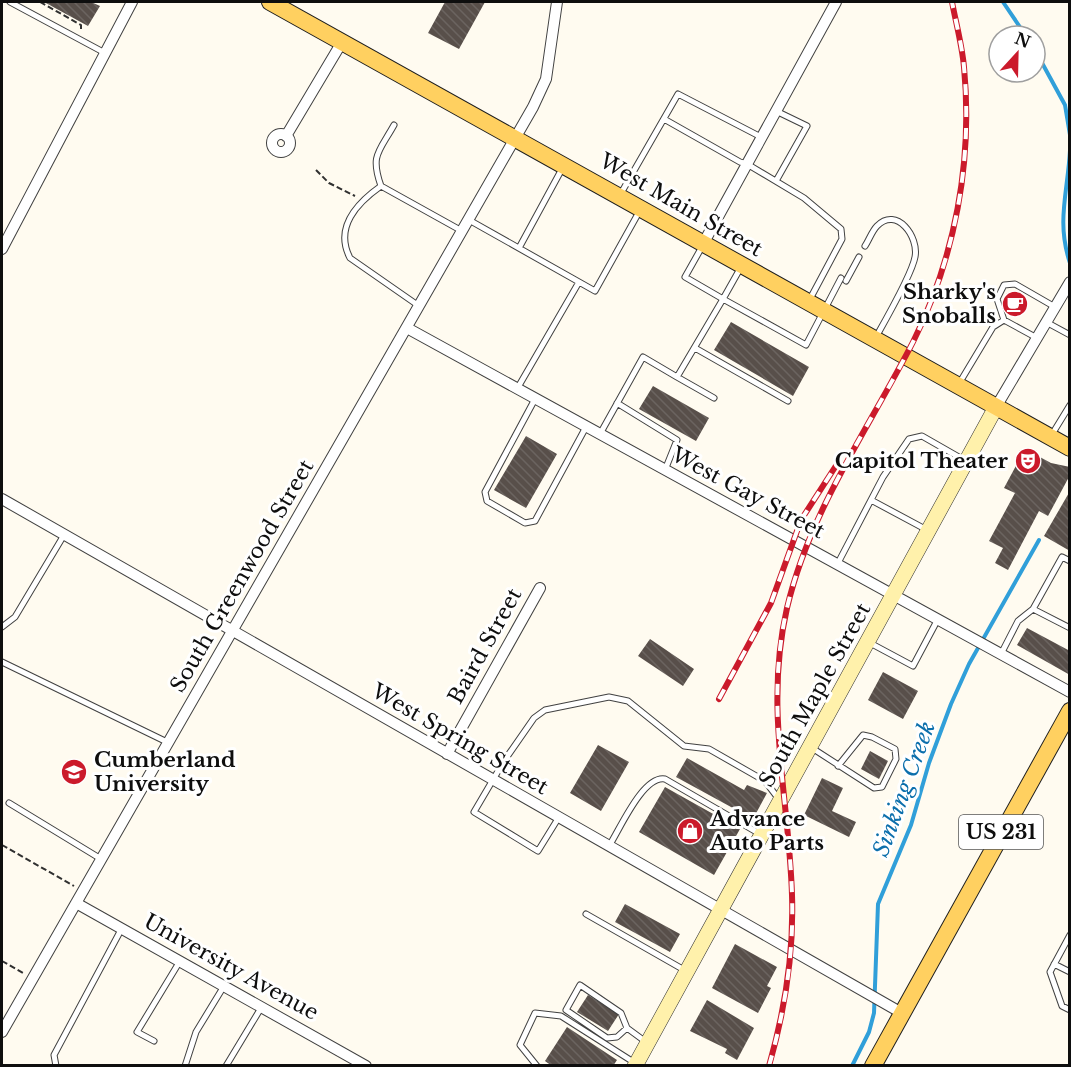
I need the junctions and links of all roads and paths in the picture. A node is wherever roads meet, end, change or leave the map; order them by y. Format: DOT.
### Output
graph roads {
  1 [pos="10,2"];
  2 [pos="40,2"];
  3 [pos="132,2"];
  4 [pos="270,2"];
  5 [pos="556,2"];
  6 [pos="836,2"];
  7 [pos="289,6"];
  8 [pos="81,34"];
  9 [pos="342,42"];
  10 [pos="105,52"];
  11 [pos="776,111"];
  12 [pos="664,119"];
  13 [pos="394,125"];
  14 [pos="286,136"];
  15 [pos="515,138"];
  16 [pos="761,138"];
  17 [pos="747,164"];
  18 [pos="564,165"];
  19 [pos="316,170"];
  20 [pos="776,181"];
  21 [pos="381,186"];
  22 [pos="620,196"];
  23 [pos="363,200"];
  24 [pos="641,208"];
  25 [pos="469,220"];
  26 [pos="462,231"];
  27 [pos="703,244"];
  28 [pos="865,246"];
  29 [pos="519,248"];
  30 [pos="2,249"];
  31 [pos="859,257"];
  32 [pos="742,266"];
  33 [pos="579,282"];
  34 [pos="1070,282"];
  35 [pos="723,299"];
  36 [pos="807,303"];
  37 [pos="419,306"];
  38 [pos="1055,307"];
  39 [pos="823,312"];
  40 [pos="1004,320"];
  41 [pos="1046,322"];
  42 [pos="407,328"];
  43 [pos="1070,335"];
  44 [pos="1037,338"];
  45 [pos="874,340"];
  46 [pos="695,348"];
  47 [pos="678,377"];
  48 [pos="957,386"];
  49 [pos="517,389"];
  50 [pos="714,398"];
  51 [pos="535,399"];
  52 [pos="788,401"];
  53 [pos="617,403"];
  54 [pos="1070,405"];
  55 [pos="996,407"];
  56 [pos="586,427"];
  57 [pos="600,434"];
  58 [pos="1050,437"];
  59 [pos="1070,448"];
  60 [pos="967,462"];
  61 [pos="665,470"];
  62 [pos="2,499"];
  63 [pos="871,500"];
  64 [pos="928,531"];
  65 [pos="64,535"];
  66 [pos="1070,561"];
  67 [pos="838,564"];
  68 [pos="540,588"];
  69 [pos="895,594"];
  70 [pos="1033,609"];
  71 [pos="938,619"];
  72 [pos="2,627"];
  73 [pos="1070,628"];
  74 [pos="233,631"];
  75 [pos="868,642"];
  76 [pos="1001,654"];
  77 [pos="2,662"];
  78 [pos="1070,692"];
  79 [pos="1070,711"];
  80 [pos="169,743"];
  81 [pos="810,747"];
  82 [pos="447,754"];
  83 [pos="838,766"];
  84 [pos="492,780"];
  85 [pos="780,801"];
  86 [pos="9,803"];
  87 [pos="559,817"];
  88 [pos="762,836"];
  89 [pos="2,845"];
  90 [pos="609,846"];
  91 [pos="103,860"];
  92 [pos="74,886"];
  93 [pos="76,903"];
  94 [pos="722,910"];
  95 [pos="586,914"];
  96 [pos="122,928"];
  97 [pos="1069,935"];
  98 [pos="2,961"];
  99 [pos="180,961"];
  100 [pos="1054,964"];
  101 [pos="687,972"];
  102 [pos="1070,972"];
  103 [pos="34,980"];
  104 [pos="224,986"];
  105 [pos="261,1006"];
  106 [pos="1070,1010"];
  107 [pos="900,1012"];
  108 [pos="627,1028"];
  109 [pos="2,1032"];
  110 [pos="154,1041"];
  111 [pos="647,1043"];
  112 [pos="56,1065"];
  113 [pos="185,1065"];
  114 [pos="226,1065"];
  115 [pos="366,1065"];
  116 [pos="537,1065"];
  117 [pos="635,1065"];
  118 [pos="873,1065"];
  1 -- 10 [label="lane"];
  2 -- 8 [label="path"];
  3 -- 10 [label="street"];
  4 -- 7 [label="main road, West Main Street"];
  5 -- 15 [label="street, South Greenwood Street"];
  6 -- 11 [label="street"];
  7 -- 9 [label="main road, West Main Street"];
  9 -- 14 [label="street"];
  9 -- 15 [label="main road, West Main Street"];
  10 -- 30 [label="street"];
  11 -- 16 [label="street"];
  11 -- 20 [label="lane"];
  12 -- 16 [label="lane"];
  12 -- 17 [label="lane"];
  12 -- 22 [label="lane"];
  13 -- 21 [label="lane"];
  15 -- 18 [label="main road, West Main Street"];
  15 -- 25 [label="street, South Greenwood Street"];
  16 -- 17 [label="street"];
  17 -- 20 [label="lane"];
  17 -- 27 [label="street"];
  18 -- 22 [label="main road, West Main Street"];
  18 -- 29 [label="lane"];
  19 -- 23 [label="path"];
  20 -- 36 [label="lane"];
  21 -- 23 [label="lane"];
  21 -- 26 [label="lane"];
  22 -- 24 [label="main road, West Main Street"];
  23 -- 37 [label="lane"];
  24 -- 27 [label="main road, West Main Street"];
  24 -- 33 [label="lane"];
  25 -- 26 [label="street, South Greenwood Street"];
  25 -- 29 [label="lane"];
  26 -- 37 [label="street, South Greenwood Street"];
  27 -- 32 [label="main road, West Main Street"];
  27 -- 35 [label="lane"];
  28 -- 45 [label="lane"];
  29 -- 33 [label="lane"];
  31 -- 39 [label="lane"];
  32 -- 35 [label="lane"];
  32 -- 36 [label="main road, West Main Street"];
  33 -- 49 [label="lane"];
  34 -- 38 [label="street"];
  35 -- 39 [label="lane"];
  35 -- 46 [label="lane"];
  36 -- 39 [label="main road, West Main Street"];
  37 -- 42 [label="street, South Greenwood Street"];
  38 -- 40 [label="lane"];
  38 -- 41 [label="street"];
  39 -- 45 [label="main road, West Main Street"];
  40 -- 44 [label="lane"];
  40 -- 48 [label="lane"];
  41 -- 43 [label="lane"];
  41 -- 44 [label="street"];
  42 -- 49 [label="street, West Gay Street"];
  42 -- 74 [label="street, South Greenwood Street"];
  44 -- 55 [label="street"];
  45 -- 48 [label="main road, West Main Street"];
  46 -- 47 [label="lane"];
  46 -- 52 [label="lane"];
  47 -- 50 [label="lane"];
  47 -- 53 [label="lane"];
  48 -- 55 [label="main road, West Main Street"];
  49 -- 51 [label="street, West Gay Street"];
  51 -- 56 [label="street, West Gay Street"];
  51 -- 56 [label="lane"];
  53 -- 57 [label="lane"];
  53 -- 61 [label="lane"];
  54 -- 58 [label="lane"];
  55 -- 58 [label="main road, West Main Street"];
  55 -- 60 [label="street, South Maple Street"];
  56 -- 57 [label="street, West Gay Street"];
  57 -- 61 [label="street, West Gay Street"];
  58 -- 59 [label="main road, West Main Street"];
  60 -- 63 [label="lane"];
  60 -- 64 [label="street, South Maple Street"];
  61 -- 67 [label="street, West Gay Street"];
  62 -- 65 [label="street, West Spring Street"];
  63 -- 64 [label="lane"];
  63 -- 67 [label="lane"];
  64 -- 69 [label="street, South Maple Street"];
  65 -- 72 [label="lane"];
  65 -- 74 [label="street, West Spring Street"];
  66 -- 70 [label="lane"];
  67 -- 69 [label="street, West Gay Street"];
  68 -- 82 [label="street, Baird Street"];
  69 -- 71 [label="street, West Gay Street"];
  69 -- 75 [label="street, South Maple Street"];
  70 -- 73 [label="lane"];
  70 -- 76 [label="lane"];
  71 -- 75 [label="lane"];
  71 -- 76 [label="street, West Gay Street"];
  74 -- 80 [label="street, South Greenwood Street"];
  74 -- 82 [label="street, West Spring Street"];
  75 -- 81 [label="street, South Maple Street"];
  76 -- 78 [label="street, West Gay Street"];
  77 -- 80 [label="lane"];
  79 -- 107 [label="main road, US 231"];
  80 -- 91 [label="street, South Greenwood Street"];
  81 -- 83 [label="lane"];
  81 -- 85 [label="street, South Maple Street"];
  82 -- 84 [label="street, West Spring Street"];
  83 -- 83 [label="lane"];
  84 -- 85 [label="lane"];
  84 -- 87 [label="street, West Spring Street"];
  84 -- 87 [label="lane"];
  85 -- 88 [label="street, South Maple Street"];
  86 -- 91 [label="lane"];
  87 -- 90 [label="street, West Spring Street"];
  88 -- 90 [label="lane"];
  88 -- 94 [label="street, South Maple Street"];
  89 -- 92 [label="path"];
  90 -- 94 [label="street, West Spring Street"];
  91 -- 93 [label="street, South Greenwood Street"];
  93 -- 96 [label="street, University Avenue"];
  93 -- 103 [label="street, South Greenwood Street"];
  94 -- 101 [label="street, South Maple Street"];
  94 -- 107 [label="street, West Spring Street"];
  95 -- 101 [label="lane"];
  96 -- 99 [label="street, University Avenue"];
  96 -- 112 [label="lane"];
  97 -- 100 [label="lane"];
  98 -- 103 [label="path"];
  99 -- 104 [label="street, University Avenue"];
  99 -- 110 [label="lane"];
  100 -- 102 [label="lane"];
  100 -- 106 [label="lane"];
  101 -- 111 [label="street, South Maple Street"];
  103 -- 109 [label="street, South Greenwood Street"];
  104 -- 105 [label="street, University Avenue"];
  104 -- 113 [label="lane"];
  105 -- 114 [label="lane"];
  105 -- 115 [label="street, University Avenue"];
  107 -- 118 [label="main road, US 231"];
  108 -- 108 [label="lane"];
  108 -- 111 [label="lane"];
  111 -- 117 [label="street, South Maple Street"];
  116 -- 117 [label="lane"];
}
